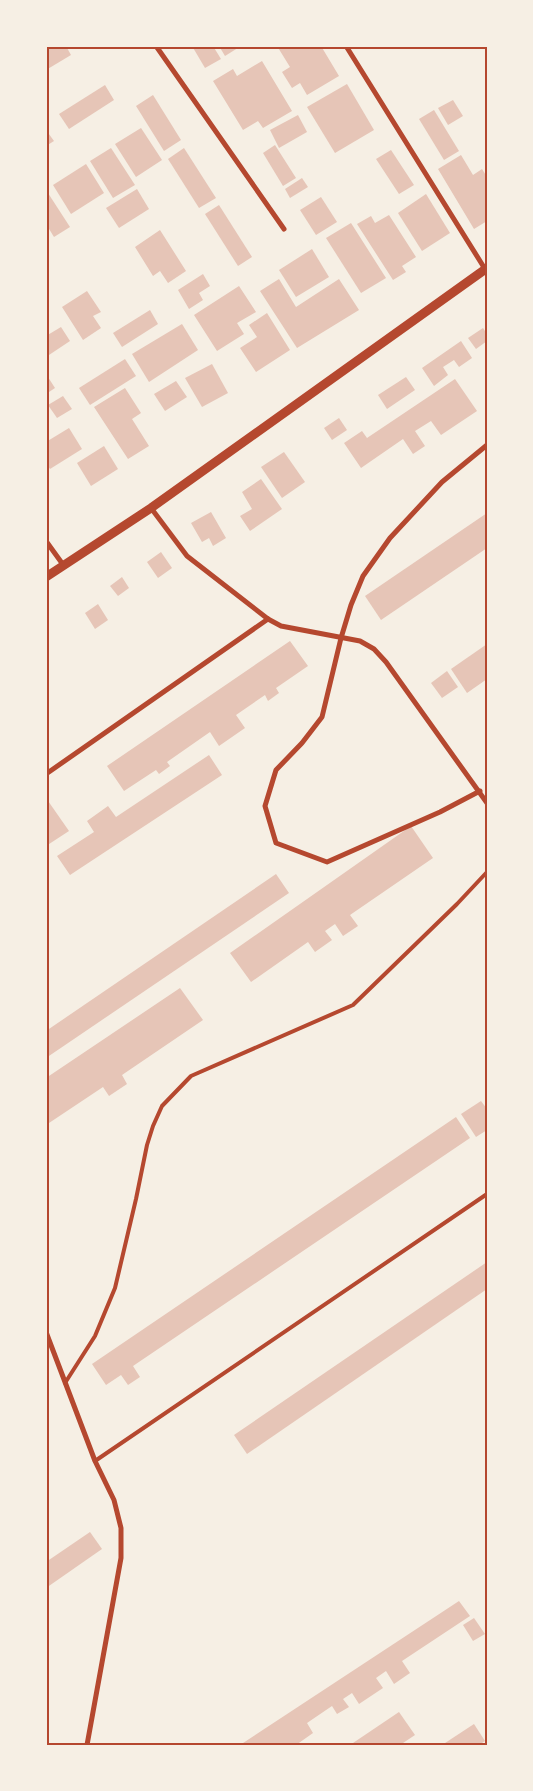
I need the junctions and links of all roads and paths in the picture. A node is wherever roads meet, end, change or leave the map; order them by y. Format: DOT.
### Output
graph roads {
  1 [pos="156,46"];
  2 [pos="346,46"];
  3 [pos="284,229"];
  4 [pos="486,269"];
  5 [pos="487,445"];
  6 [pos="152,508"];
  7 [pos="46,541"];
  8 [pos="64,566"];
  9 [pos="46,578"];
  10 [pos="268,619"];
  11 [pos="341,638"];
  12 [pos="46,774"];
  13 [pos="480,791"];
  14 [pos="487,803"];
  15 [pos="487,872"];
  16 [pos="487,1194"];
  17 [pos="46,1332"];
  18 [pos="65,1383"];
  19 [pos="95,1461"];
  20 [pos="87,1745"];
  1 -- 3 [label="street"];
  2 -- 4 [label="street"];
  4 -- 6 [label="street"];
  5 -- 11 [label="street"];
  6 -- 8 [label="street"];
  6 -- 10 [label="street"];
  7 -- 8 [label="street"];
  8 -- 9 [label="street"];
  10 -- 11 [label="street"];
  10 -- 12 [label="street"];
  11 -- 13 [label="street"];
  11 -- 13 [label="street"];
  13 -- 14 [label="street"];
  15 -- 18 [label="lane"];
  16 -- 19 [label="lane"];
  17 -- 18 [label="street"];
  18 -- 19 [label="street"];
  19 -- 20 [label="street"];
}
